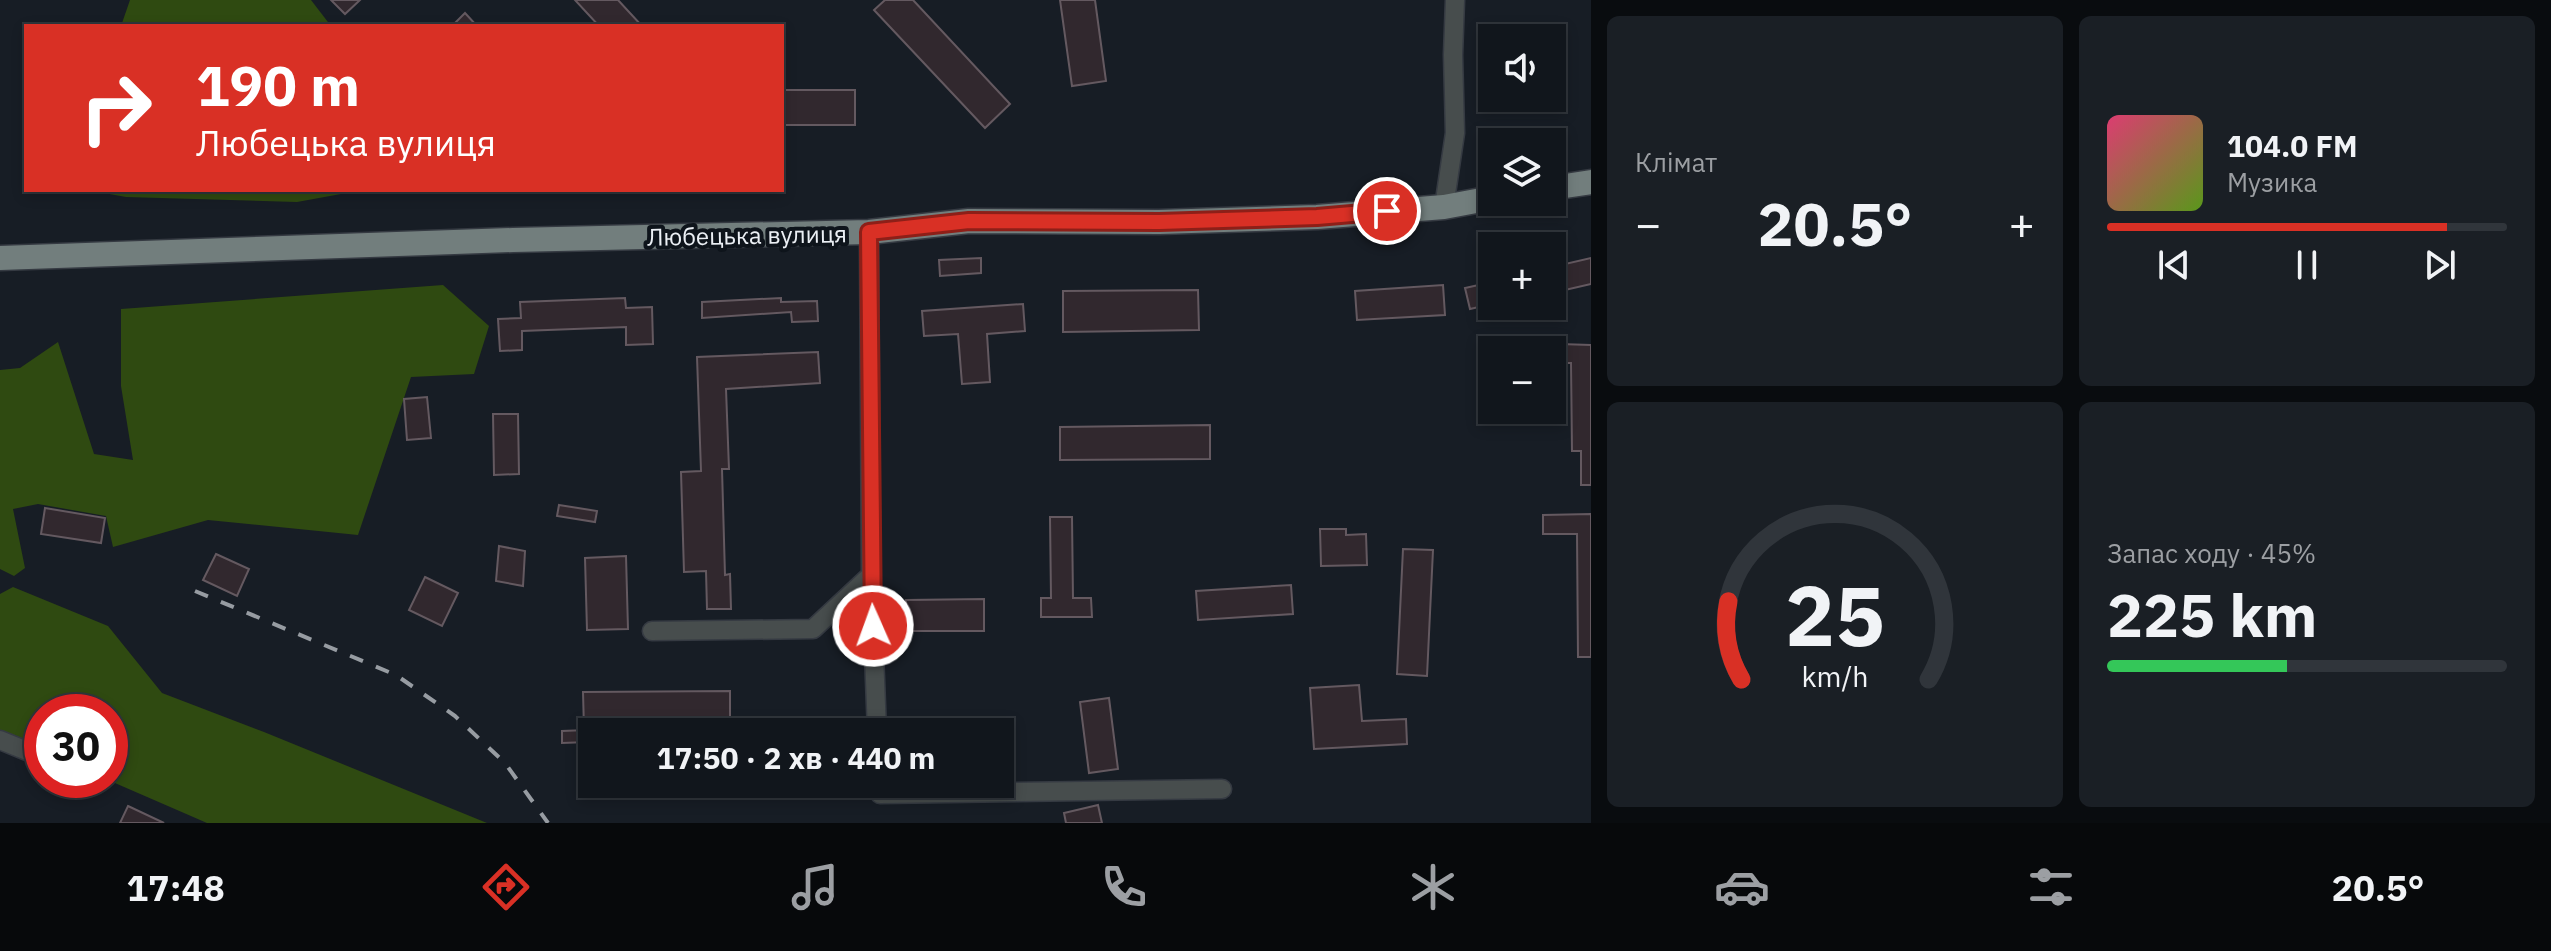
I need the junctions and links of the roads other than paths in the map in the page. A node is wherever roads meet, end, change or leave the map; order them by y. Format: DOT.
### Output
graph roads {
  1 [pos="1455,0"];
  2 [pos="1591,182"];
  3 [pos="1566,186"];
  4 [pos="1478,201"];
  5 [pos="1444,207"];
  6 [pos="869,232"];
  7 [pos="0,258"];
  8 [pos="871,575"];
  9 [pos="652,631"];
  10 [pos="876,718"];
  11 [pos="0,740"];
  12 [pos="24,750"];
  13 [pos="1222,789"];
  14 [pos="1014,792"];
  1 -- 5 [label="street"];
  2 -- 3 [label="main road"];
  4 -- 5 [label="main road, Любецька вулиця"];
  5 -- 6 [label="main road, Любецька вулиця"];
  6 -- 7 [label="main road, Любецька вулиця"];
  6 -- 8 [label="street"];
  8 -- 9 [label="street"];
  8 -- 10 [label="street"];
  11 -- 12 [label="street"];
  13 -- 14 [label="street"];
}
